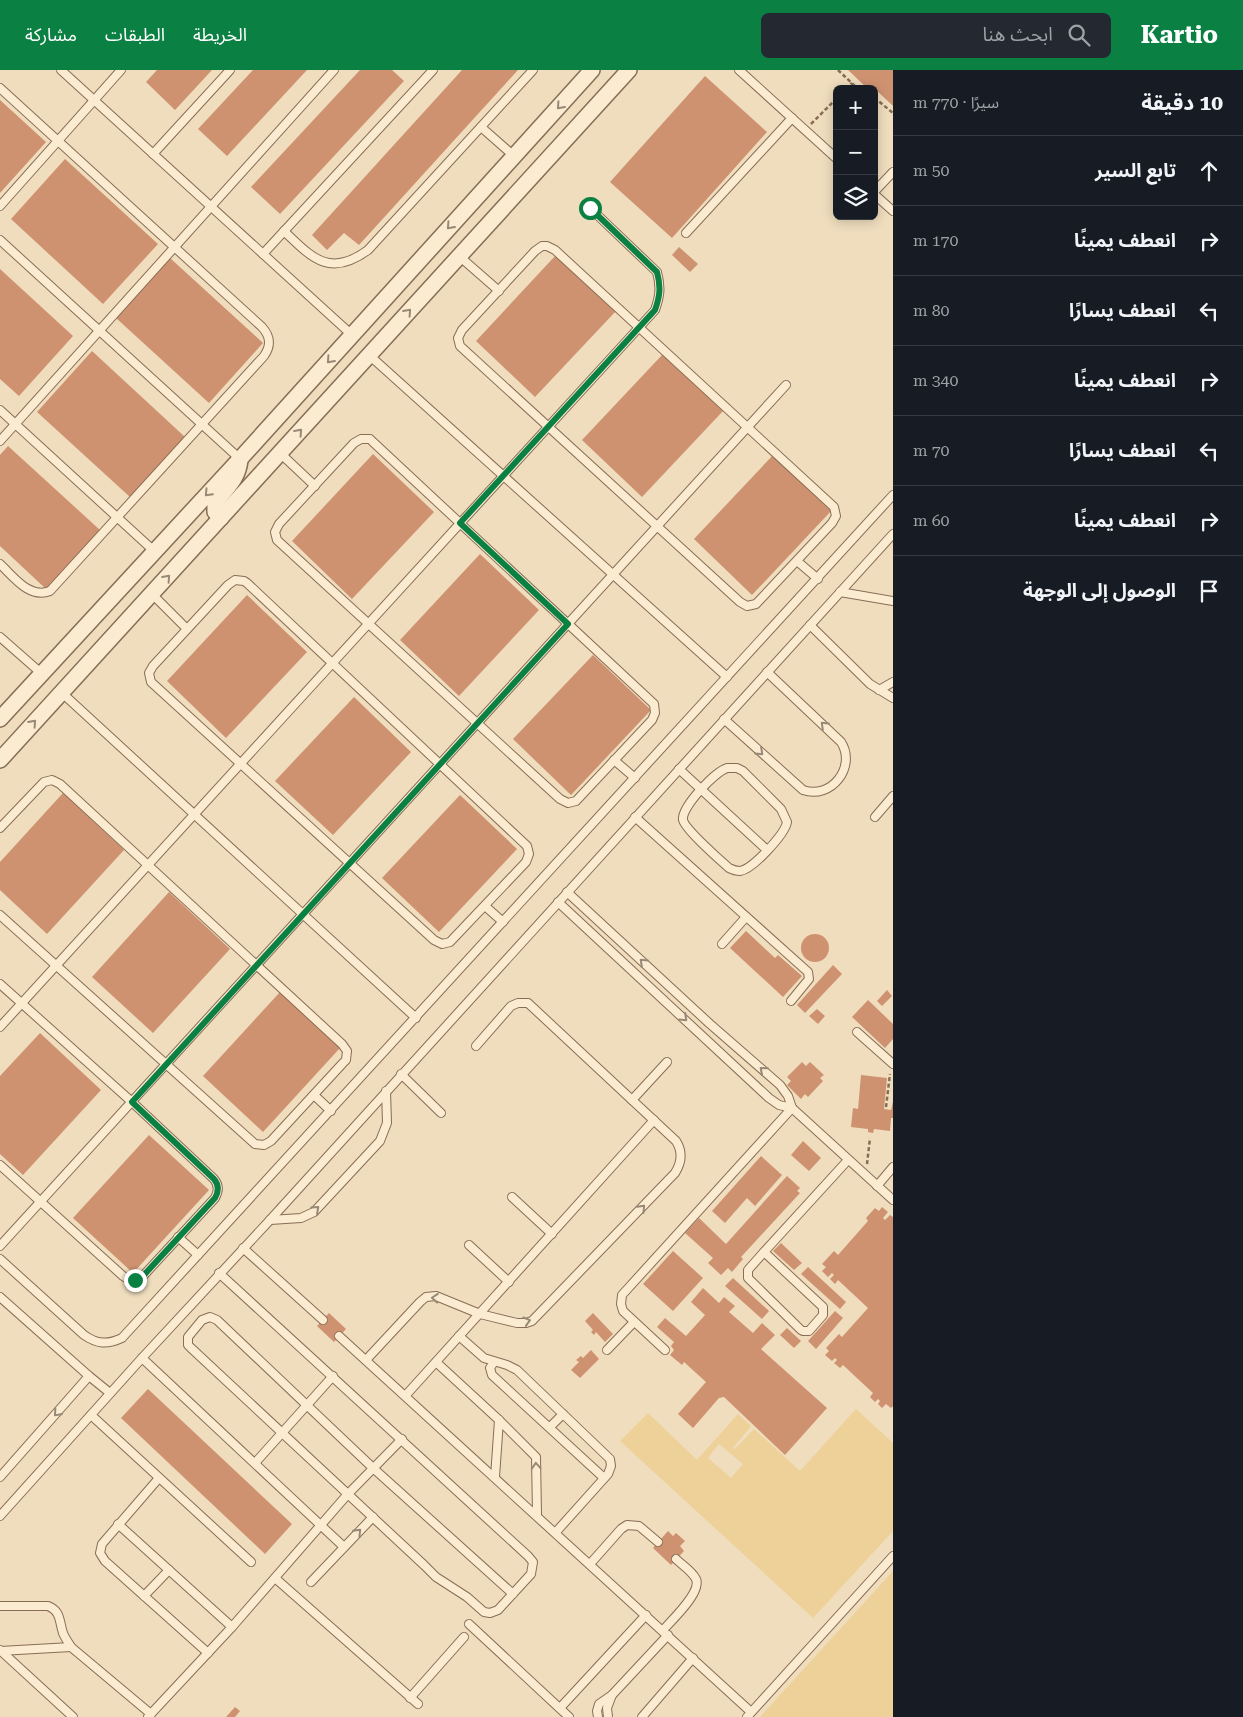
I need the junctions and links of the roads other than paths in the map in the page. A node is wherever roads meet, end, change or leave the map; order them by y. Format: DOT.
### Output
graph roads {
  1 [pos="61,70"];
  2 [pos="121,70"];
  3 [pos="230,70"];
  4 [pos="334,70"];
  5 [pos="433,70"];
  6 [pos="533,70"];
  7 [pos="592,70"];
  8 [pos="629,70"];
  9 [pos="739,70"];
  10 [pos="0,88"];
  11 [pos="94,100"];
  12 [pos="792,118"];
  13 [pos="481,126"];
  14 [pos="58,142"];
  15 [pos="153,154"];
  16 [pos="833,155"];
  17 [pos="514,156"];
  18 [pos="893,172"];
  19 [pos="878,189"];
  20 [pos="878,197"];
  21 [pos="0,206"];
  22 [pos="211,206"];
  23 [pos="590,208"];
  24 [pos="893,211"];
  25 [pos="284,231"];
  26 [pos="686,233"];
  27 [pos="0,240"];
  28 [pos="175,248"];
  29 [pos="263,254"];
  30 [pos="459,256"];
  31 [pos="499,291"];
  32 [pos="640,328"];
  33 [pos="100,331"];
  34 [pos="352,335"];
  35 [pos="369,355"];
  36 [pos="786,385"];
  37 [pos="0,410"];
  38 [pos="16,424"];
  39 [pos="202,424"];
  40 [pos="748,427"];
  41 [pos="548,428"];
  42 [pos="0,441"];
  43 [pos="280,453"];
  44 [pos="240,459"];
  45 [pos="504,476"];
  46 [pos="315,486"];
  47 [pos="893,495"];
  48 [pos="118,517"];
  49 [pos="221,518"];
  50 [pos="460,523"];
  51 [pos="657,527"];
  52 [pos="893,534"];
  53 [pos="154,550"];
  54 [pos="797,561"];
  55 [pos="0,564"];
  56 [pos="614,574"];
  57 [pos="818,579"];
  58 [pos="840,592"];
  59 [pos="152,594"];
  60 [pos="893,601"];
  61 [pos="368,624"];
  62 [pos="568,624"];
  63 [pos="810,625"];
  64 [pos="187,629"];
  65 [pos="0,637"];
  66 [pos="332,663"];
  67 [pos="767,672"];
  68 [pos="41,673"];
  69 [pos="727,677"];
  70 [pos="893,682"];
  71 [pos="878,690"];
  72 [pos="61,692"];
  73 [pos="893,698"];
  74 [pos="0,719"];
  75 [pos="724,720"];
  76 [pos="478,723"];
  77 [pos="0,760"];
  78 [pos="614,760"];
  79 [pos="240,763"];
  80 [pos="440,764"];
  81 [pos="679,769"];
  82 [pos="635,778"];
  83 [pos="702,790"];
  84 [pos="893,796"];
  85 [pos="194,814"];
  86 [pos="635,817"];
  87 [pos="875,817"];
  88 [pos="2,824"];
  89 [pos="766,850"];
  90 [pos="350,863"];
  91 [pos="147,864"];
  92 [pos="567,892"];
  93 [pos="558,902"];
  94 [pos="485,906"];
  95 [pos="304,914"];
  96 [pos="0,915"];
  97 [pos="746,917"];
  98 [pos="503,922"];
  99 [pos="722,944"];
  100 [pos="55,965"];
  101 [pos="256,965"];
  102 [pos="0,984"];
  103 [pos="791,1001"];
  104 [pos="21,1003"];
  105 [pos="416,1018"];
  106 [pos="710,1024"];
  107 [pos="0,1027"];
  108 [pos="858,1032"];
  109 [pos="701,1034"];
  110 [pos="476,1046"];
  111 [pos="891,1060"];
  112 [pos="667,1062"];
  113 [pos="166,1064"];
  114 [pos="401,1074"];
  115 [pos="386,1092"];
  116 [pos="314,1096"];
  117 [pos="632,1100"];
  118 [pos="132,1102"];
  119 [pos="792,1108"];
  120 [pos="331,1111"];
  121 [pos="441,1112"];
  122 [pos="654,1120"];
  123 [pos="848,1160"];
  124 [pos="0,1165"];
  125 [pos="893,1167"];
  126 [pos="877,1186"];
  127 [pos="512,1197"];
  128 [pos="893,1200"];
  129 [pos="40,1202"];
  130 [pos="270,1220"];
  131 [pos="552,1234"];
  132 [pos="178,1237"];
  133 [pos="469,1245"];
  134 [pos="0,1246"];
  135 [pos="243,1248"];
  136 [pos="764,1252"];
  137 [pos="198,1256"];
  138 [pos="0,1259"];
  139 [pos="219,1273"];
  140 [pos="509,1282"];
  141 [pos="0,1297"];
  142 [pos="480,1314"];
  143 [pos="322,1320"];
  144 [pos="634,1322"];
  145 [pos="339,1336"];
  146 [pos="459,1336"];
  147 [pos="607,1350"];
  148 [pos="665,1350"];
  149 [pos="142,1358"];
  150 [pos="366,1360"];
  151 [pos="436,1362"];
  152 [pos="494,1362"];
  153 [pos="89,1376"];
  154 [pos="333,1376"];
  155 [pos="110,1393"];
  156 [pos="406,1395"];
  157 [pos="307,1405"];
  158 [pos="563,1414"];
  159 [pos="91,1415"];
  160 [pos="499,1420"];
  161 [pos="550,1428"];
  162 [pos="282,1434"];
  163 [pos="402,1439"];
  164 [pos="255,1463"];
  165 [pos="373,1468"];
  166 [pos="495,1476"];
  167 [pos="0,1477"];
  168 [pos="159,1478"];
  169 [pos="604,1478"];
  170 [pos="347,1495"];
  171 [pos="537,1514"];
  172 [pos="0,1516"];
  173 [pos="373,1517"];
  174 [pos="118,1524"];
  175 [pos="321,1525"];
  176 [pos="556,1532"];
  177 [pos="658,1542"];
  178 [pos="344,1547"];
  179 [pos="893,1556"];
  180 [pos="676,1559"];
  181 [pos="251,1562"];
  182 [pos="590,1564"];
  183 [pos="170,1570"];
  184 [pos="275,1578"];
  185 [pos="311,1582"];
  186 [pos="513,1594"];
  187 [pos="144,1596"];
  188 [pos="0,1606"];
  189 [pos="646,1615"];
  190 [pos="468,1624"];
  191 [pos="232,1627"];
  192 [pos="665,1633"];
  193 [pos="464,1637"];
  194 [pos="71,1647"];
  195 [pos="0,1650"];
  196 [pos="208,1653"];
  197 [pos="693,1658"];
  198 [pos="612,1695"];
  199 [pos="410,1698"];
  200 [pos="418,1704"];
  201 [pos="560,1708"];
  202 [pos="749,1714"];
  203 [pos="150,1716"];
  204 [pos="73,1717"];
  205 [pos="569,1717"];
  206 [pos="598,1717"];
  207 [pos="608,1717"];
  208 [pos="642,1717"];
  1 -- 11 [label="lane"];
  2 -- 11 [label="lane"];
  3 -- 15 [label="lane"];
  4 -- 22 [label="lane"];
  5 -- 25 [label="lane"];
  6 -- 13 [label="lane"];
  7 -- 17 [label="street, one-way"];
  8 -- 30 [label="street"];
  9 -- 12 [label="lane"];
  10 -- 14 [label="lane"];
  11 -- 14 [label="lane"];
  11 -- 15 [label="lane"];
  12 -- 16 [label="lane"];
  12 -- 26 [label="lane"];
  13 -- 17 [label="lane"];
  13 -- 25 [label="lane"];
  14 -- 21 [label="lane"];
  14 -- 28 [label="lane"];
  15 -- 22 [label="lane"];
  17 -- 34 [label="street, one-way"];
  18 -- 19 [label="lane"];
  20 -- 24 [label="lane"];
  22 -- 28 [label="lane"];
  22 -- 29 [label="lane"];
  23 -- 32 [label="lane"];
  25 -- 29 [label="lane"];
  27 -- 33 [label="lane"];
  28 -- 33 [label="lane"];
  28 -- 39 [label="lane"];
  29 -- 34 [label="lane"];
  30 -- 31 [label="lane"];
  35 -- 30 [label="street, one-way"];
  31 -- 32 [label="lane"];
  31 -- 41 [label="lane"];
  32 -- 40 [label="lane"];
  32 -- 41 [label="lane"];
  33 -- 38 [label="lane"];
  33 -- 39 [label="lane"];
  34 -- 44 [label="street, one-way"];
  43 -- 35 [label="street, one-way"];
  35 -- 45 [label="lane"];
  36 -- 40 [label="lane"];
  37 -- 38 [label="lane"];
  38 -- 42 [label="lane"];
  38 -- 48 [label="lane"];
  39 -- 44 [label="lane"];
  39 -- 48 [label="lane"];
  40 -- 51 [label="lane"];
  40 -- 54 [label="lane"];
  41 -- 45 [label="lane"];
  41 -- 51 [label="lane"];
  43 -- 46 [label="lane"];
  43 -- 49 [label="street"];
  44 -- 49 [label="street"];
  44 -- 53 [label="street, one-way"];
  45 -- 50 [label="lane"];
  45 -- 56 [label="lane"];
  46 -- 50 [label="lane"];
  46 -- 61 [label="lane"];
  47 -- 57 [label="lane"];
  48 -- 53 [label="lane"];
  48 -- 55 [label="lane"];
  59 -- 49 [label="street, one-way"];
  50 -- 61 [label="lane"];
  50 -- 62 [label="lane"];
  51 -- 54 [label="lane"];
  51 -- 56 [label="lane"];
  52 -- 58 [label="lane"];
  53 -- 68 [label="street"];
  54 -- 57 [label="lane"];
  56 -- 62 [label="lane"];
  56 -- 69 [label="lane"];
  57 -- 69 [label="lane"];
  58 -- 60 [label="lane"];
  58 -- 63 [label="lane"];
  59 -- 64 [label="lane"];
  59 -- 72 [label="street"];
  61 -- 66 [label="lane"];
  61 -- 76 [label="lane"];
  62 -- 76 [label="lane"];
  62 -- 78 [label="lane"];
  63 -- 67 [label="lane"];
  63 -- 71 [label="lane"];
  64 -- 66 [label="lane"];
  64 -- 79 [label="lane"];
  65 -- 68 [label="lane"];
  66 -- 79 [label="lane"];
  66 -- 80 [label="lane"];
  67 -- 75 [label="lane"];
  75 -- 67 [label="lane, one-way"];
  68 -- 74 [label="street"];
  69 -- 82 [label="lane"];
  70 -- 71 [label="lane"];
  71 -- 73 [label="lane"];
  77 -- 72 [label="street, one-way"];
  72 -- 85 [label="lane"];
  75 -- 81 [label="lane"];
  76 -- 78 [label="lane"];
  76 -- 80 [label="lane"];
  78 -- 82 [label="lane"];
  79 -- 85 [label="lane"];
  79 -- 90 [label="lane"];
  80 -- 90 [label="lane"];
  80 -- 94 [label="lane"];
  81 -- 83 [label="lane"];
  81 -- 86 [label="lane"];
  82 -- 98 [label="lane"];
  83 -- 89 [label="lane"];
  83 -- 89 [label="lane"];
  83 -- 89 [label="lane"];
  84 -- 87 [label="lane"];
  85 -- 91 [label="lane"];
  85 -- 95 [label="lane"];
  86 -- 92 [label="lane"];
  86 -- 97 [label="lane"];
  88 -- 91 [label="lane"];
  90 -- 94 [label="lane"];
  90 -- 95 [label="lane"];
  91 -- 100 [label="lane"];
  91 -- 101 [label="lane"];
  92 -- 93 [label="lane"];
  106 -- 92 [label="lane, one-way"];
  93 -- 109 [label="lane, one-way"];
  93 -- 114 [label="lane"];
  94 -- 98 [label="lane"];
  95 -- 101 [label="lane"];
  95 -- 105 [label="lane"];
  96 -- 100 [label="lane"];
  97 -- 99 [label="lane"];
  97 -- 103 [label="lane"];
  98 -- 105 [label="lane"];
  100 -- 104 [label="lane"];
  100 -- 113 [label="lane"];
  101 -- 113 [label="lane"];
  101 -- 116 [label="lane"];
  102 -- 104 [label="lane"];
  104 -- 107 [label="lane"];
  104 -- 118 [label="lane"];
  105 -- 120 [label="lane"];
  106 -- 109 [label="lane"];
  119 -- 106 [label="lane, one-way"];
  108 -- 111 [label="lane"];
  109 -- 119 [label="lane"];
  110 -- 117 [label="lane"];
  112 -- 117 [label="lane"];
  113 -- 116 [label="lane"];
  113 -- 118 [label="lane"];
  114 -- 115 [label="lane"];
  114 -- 121 [label="lane"];
  115 -- 130 [label="lane"];
  130 -- 115 [label="lane, one-way"];
  116 -- 120 [label="lane"];
  117 -- 122 [label="lane"];
  118 -- 129 [label="lane"];
  118 -- 132 [label="lane"];
  119 -- 123 [label="lane"];
  119 -- 144 [label="lane"];
  120 -- 137 [label="lane"];
  122 -- 131 [label="lane"];
  142 -- 122 [label="lane, one-way"];
  123 -- 126 [label="lane"];
  123 -- 136 [label="lane"];
  124 -- 129 [label="lane"];
  125 -- 126 [label="lane"];
  126 -- 128 [label="lane"];
  127 -- 131 [label="lane"];
  129 -- 132 [label="lane"];
  129 -- 134 [label="lane"];
  130 -- 135 [label="lane"];
  131 -- 140 [label="lane"];
  132 -- 137 [label="lane"];
  133 -- 140 [label="lane"];
  135 -- 139 [label="lane"];
  135 -- 143 [label="lane"];
  136 -- 136 [label="lane"];
  137 -- 138 [label="lane"];
  139 -- 149 [label="lane"];
  139 -- 154 [label="lane"];
  140 -- 142 [label="lane"];
  141 -- 153 [label="lane"];
  142 -- 146 [label="lane"];
  142 -- 150 [label="lane, one-way"];
  144 -- 147 [label="lane"];
  144 -- 148 [label="lane"];
  145 -- 150 [label="lane"];
  146 -- 151 [label="lane"];
  146 -- 152 [label="lane"];
  149 -- 155 [label="lane"];
  149 -- 164 [label="lane"];
  150 -- 156 [label="lane"];
  151 -- 156 [label="lane"];
  151 -- 160 [label="lane"];
  152 -- 158 [label="lane"];
  152 -- 161 [label="lane"];
  153 -- 155 [label="lane"];
  153 -- 167 [label="lane, one-way"];
  154 -- 157 [label="lane"];
  154 -- 163 [label="lane"];
  155 -- 159 [label="lane"];
  156 -- 166 [label="lane"];
  157 -- 162 [label="lane"];
  157 -- 162 [label="lane"];
  157 -- 165 [label="lane"];
  158 -- 161 [label="lane"];
  158 -- 169 [label="lane"];
  159 -- 168 [label="lane"];
  159 -- 172 [label="lane"];
  160 -- 166 [label="lane"];
  171 -- 160 [label="lane, one-way"];
  161 -- 169 [label="lane"];
  162 -- 164 [label="lane"];
  162 -- 170 [label="lane"];
  163 -- 165 [label="lane"];
  163 -- 186 [label="lane"];
  164 -- 175 [label="lane"];
  165 -- 170 [label="lane"];
  165 -- 186 [label="lane"];
  166 -- 171 [label="lane"];
  168 -- 174 [label="lane"];
  168 -- 181 [label="lane"];
  169 -- 176 [label="lane"];
  170 -- 173 [label="lane"];
  170 -- 175 [label="lane"];
  171 -- 176 [label="lane"];
  178 -- 173 [label="lane, one-way"];
  173 -- 186 [label="lane"];
  174 -- 183 [label="lane"];
  174 -- 187 [label="lane"];
  175 -- 178 [label="lane"];
  175 -- 184 [label="lane"];
  176 -- 182 [label="lane"];
  177 -- 182 [label="lane"];
  178 -- 185 [label="lane"];
  179 -- 202 [label="lane"];
  180 -- 192 [label="lane"];
  182 -- 189 [label="lane"];
  183 -- 187 [label="lane"];
  183 -- 191 [label="lane"];
  184 -- 191 [label="lane"];
  184 -- 199 [label="lane"];
  187 -- 196 [label="lane"];
  188 -- 194 [label="lane"];
  189 -- 192 [label="lane"];
  189 -- 201 [label="lane"];
  190 -- 201 [label="lane"];
  191 -- 196 [label="lane"];
  192 -- 197 [label="lane"];
  192 -- 198 [label="lane"];
  193 -- 199 [label="lane"];
  194 -- 195 [label="lane"];
  194 -- 203 [label="lane"];
  195 -- 204 [label="lane"];
  196 -- 203 [label="lane"];
  197 -- 202 [label="lane"];
  197 -- 208 [label="lane"];
  198 -- 206 [label="lane"];
  198 -- 207 [label="lane"];
  199 -- 200 [label="lane"];
  201 -- 205 [label="lane"];
}
